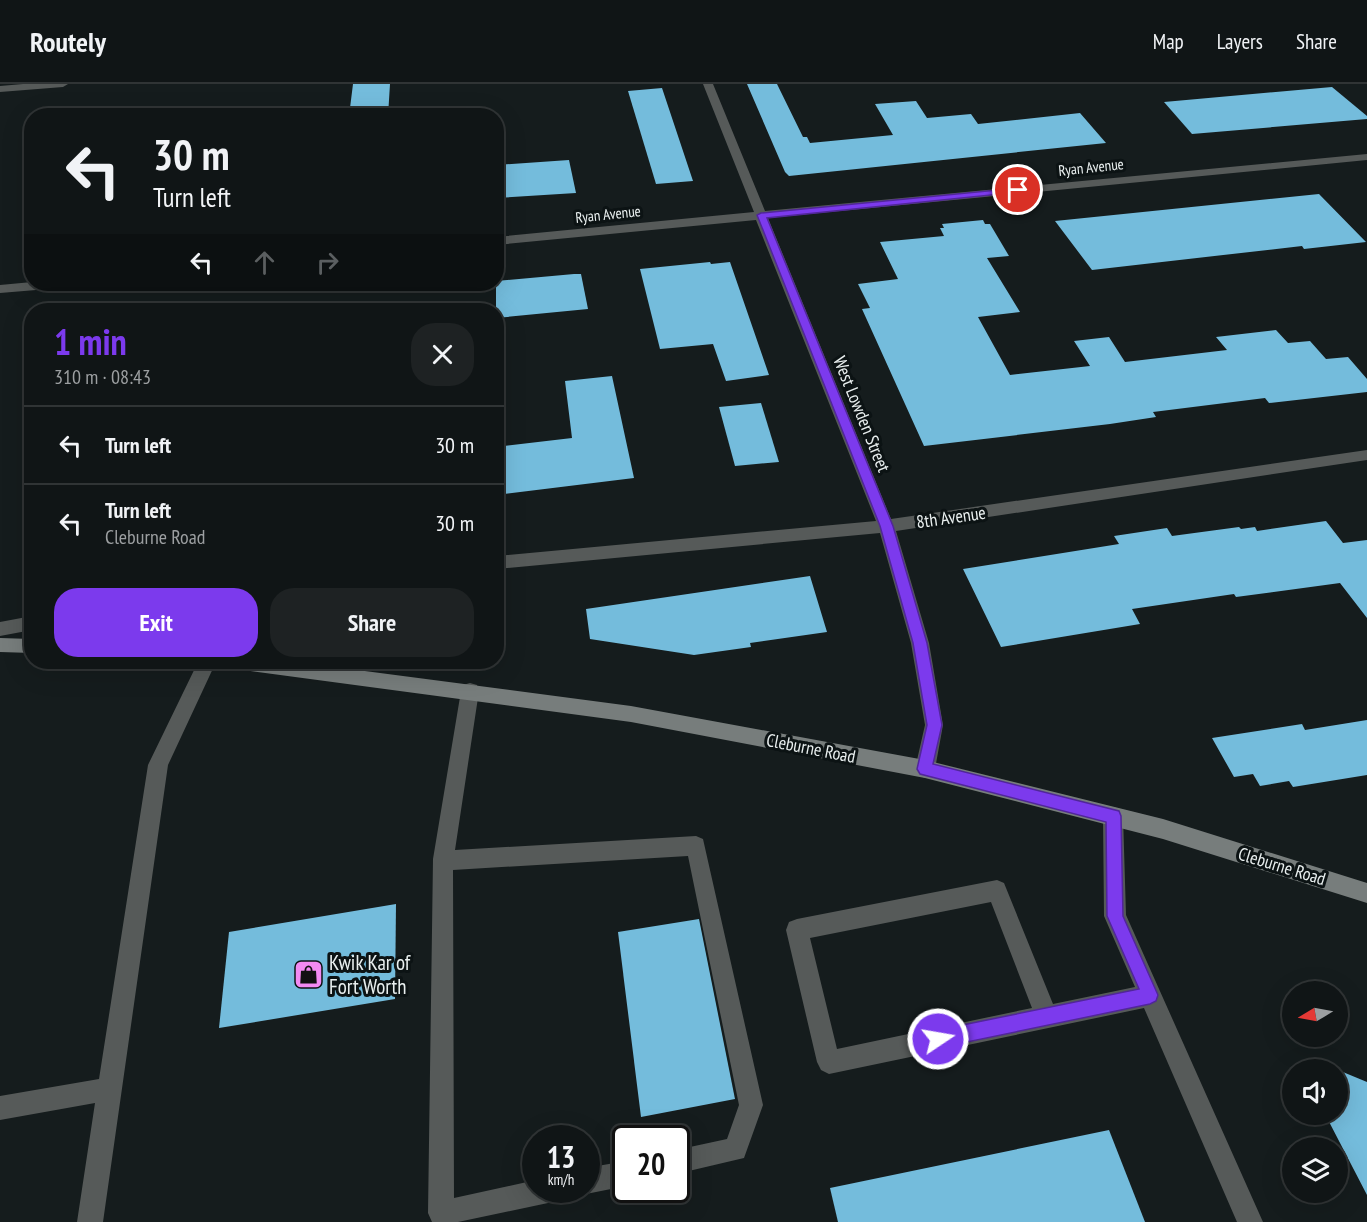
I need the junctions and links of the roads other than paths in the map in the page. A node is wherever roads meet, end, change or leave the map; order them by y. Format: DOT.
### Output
graph roads {
  1 [pos="63,84"];
  2 [pos="708,84"];
  3 [pos="0,89"];
  4 [pos="1367,156"];
  5 [pos="761,215"];
  6 [pos="504,240"];
  7 [pos="24,287"];
  8 [pos="0,289"];
  9 [pos="1367,455"];
  10 [pos="886,526"];
  11 [pos="504,562"];
  12 [pos="24,624"];
  13 [pos="0,629"];
  14 [pos="0,645"];
  15 [pos="24,646"];
  16 [pos="204,669"];
  17 [pos="298,669"];
  18 [pos="470,691"];
  19 [pos="925,769"];
  20 [pos="1113,816"];
  21 [pos="443,861"];
  22 [pos="1367,892"];
  23 [pos="1150,995"];
  24 [pos="1047,1017"];
  25 [pos="109,1089"];
  26 [pos="0,1108"];
  27 [pos="690,1159"];
  28 [pos="522,1196"];
  29 [pos="90,1222"];
  30 [pos="1250,1222"];
  1 -- 3 [label="street"];
  2 -- 5 [label="street, West Lowden Street"];
  4 -- 5 [label="street, Ryan Avenue"];
  5 -- 6 [label="street, Ryan Avenue"];
  5 -- 10 [label="street, West Lowden Street"];
  7 -- 8 [label="street"];
  9 -- 10 [label="street, 8th Avenue"];
  10 -- 11 [label="street, 8th Avenue"];
  10 -- 19 [label="street, West Lowden Street"];
  12 -- 13 [label="street"];
  14 -- 15 [label="main road"];
  16 -- 25 [label="street"];
  17 -- 18 [label="main road, Cleburne Road"];
  18 -- 19 [label="main road, Cleburne Road"];
  18 -- 21 [label="street"];
  19 -- 20 [label="main road, Cleburne Road"];
  20 -- 22 [label="main road, Cleburne Road"];
  20 -- 23 [label="street"];
  21 -- 27 [label="street"];
  21 -- 28 [label="street"];
  23 -- 24 [label="street"];
  23 -- 30 [label="street"];
  24 -- 24 [label="street"];
  25 -- 26 [label="street"];
  25 -- 29 [label="street"];
}
